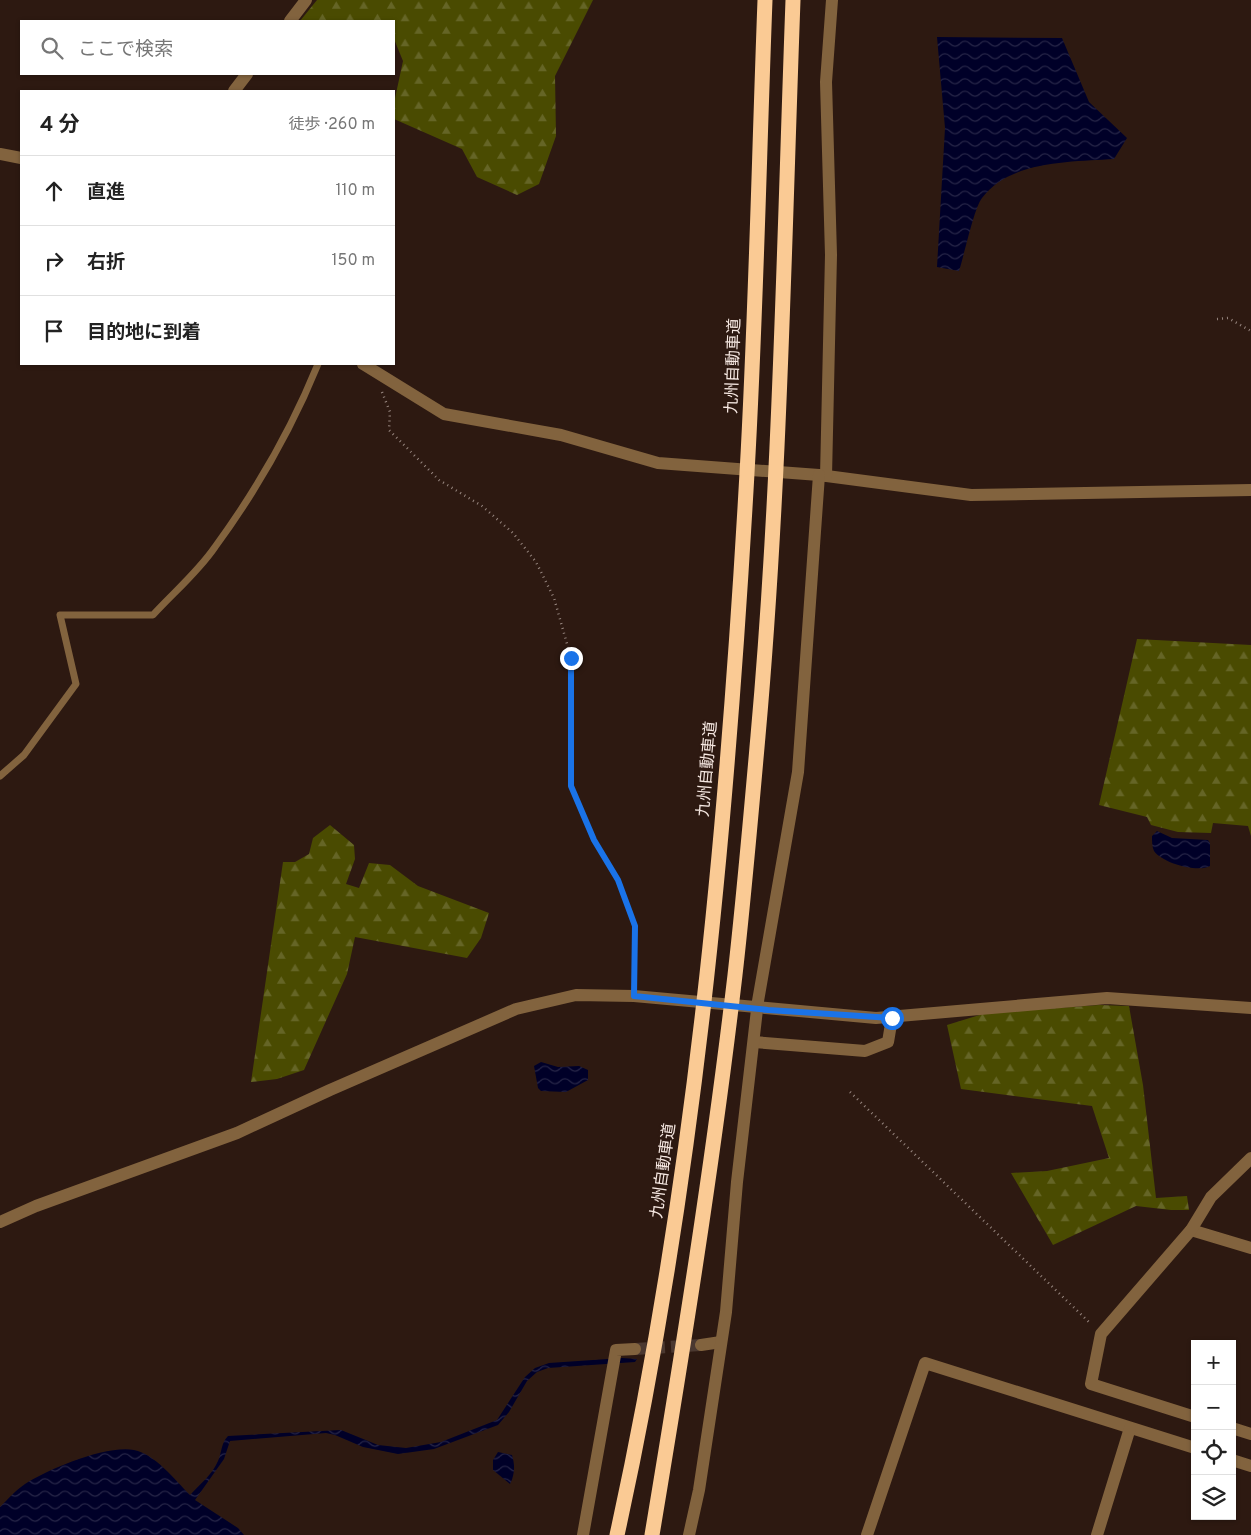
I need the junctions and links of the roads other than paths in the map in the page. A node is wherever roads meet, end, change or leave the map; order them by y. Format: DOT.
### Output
graph roads {
  1 [pos="306,0"];
  2 [pos="766,0"];
  3 [pos="793,0"];
  4 [pos="832,0"];
  5 [pos="291,20"];
  6 [pos="246,75"];
  7 [pos="235,90"];
  8 [pos="0,154"];
  9 [pos="20,158"];
  10 [pos="318,365"];
  11 [pos="364,365"];
  12 [pos="822,476"];
  13 [pos="1251,490"];
  14 [pos="0,776"];
  15 [pos="1251,1008"];
  16 [pos="892,1018"];
  17 [pos="754,1042"];
  18 [pos="1251,1158"];
  19 [pos="0,1222"];
  20 [pos="1191,1230"];
  21 [pos="1251,1248"];
  22 [pos="722,1342"];
  23 [pos="701,1345"];
  24 [pos="636,1349"];
  25 [pos="1191,1415"];
  26 [pos="1130,1428"];
  27 [pos="1236,1429"];
  28 [pos="1251,1434"];
  29 [pos="1191,1447"];
  30 [pos="1236,1461"];
  31 [pos="1251,1466"];
  32 [pos="583,1535"];
  33 [pos="618,1535"];
  34 [pos="652,1535"];
  35 [pos="689,1535"];
  36 [pos="866,1535"];
  37 [pos="1097,1535"];
  1 -- 5 [label="street"];
  2 -- 33 [label="highway, 九州自動車道"];
  3 -- 34 [label="highway"];
  4 -- 12 [label="street"];
  6 -- 7 [label="street"];
  8 -- 9 [label="street"];
  10 -- 14 [label="lane"];
  11 -- 12 [label="street"];
  12 -- 13 [label="street"];
  12 -- 17 [label="street"];
  15 -- 16 [label="street"];
  16 -- 17 [label="street"];
  16 -- 19 [label="street"];
  17 -- 22 [label="street"];
  18 -- 20 [label="street"];
  20 -- 21 [label="street"];
  20 -- 25 [label="street"];
  22 -- 23 [label="street"];
  22 -- 35 [label="street"];
  24 -- 32 [label="street"];
  26 -- 29 [label="street"];
  26 -- 36 [label="street"];
  26 -- 37 [label="street"];
  27 -- 28 [label="street"];
  30 -- 31 [label="street"];
}
